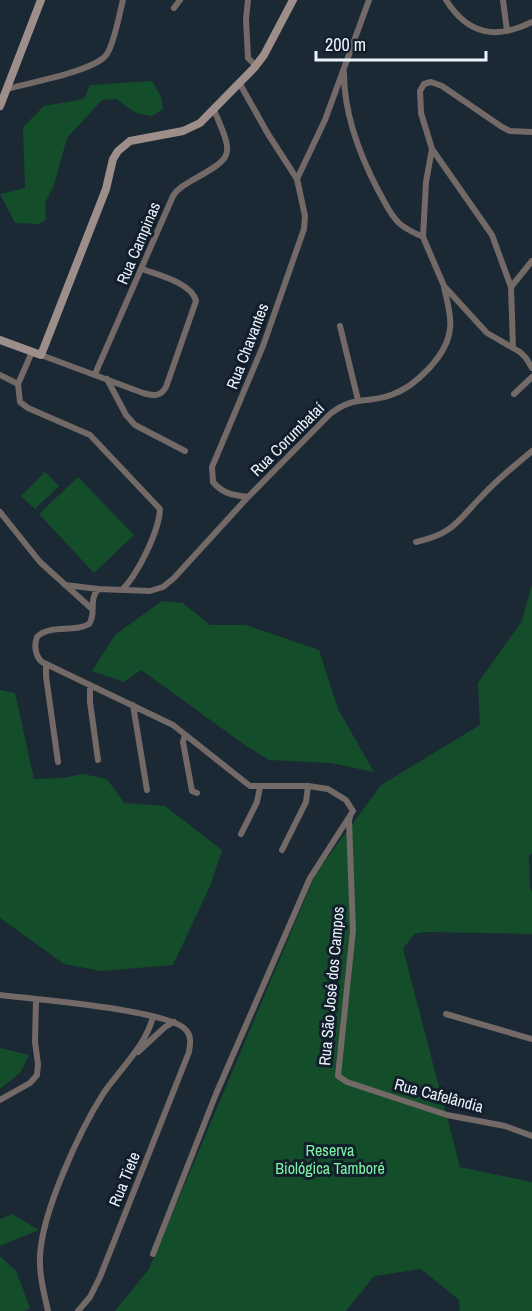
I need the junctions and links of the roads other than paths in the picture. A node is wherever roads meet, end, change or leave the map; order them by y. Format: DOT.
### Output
graph roads {
  1 [pos="41,0"];
  2 [pos="123,0"];
  3 [pos="180,0"];
  4 [pos="248,0"];
  5 [pos="292,0"];
  6 [pos="369,0"];
  7 [pos="446,0"];
  8 [pos="503,0"];
  9 [pos="174,8"];
  10 [pos="532,22"];
  11 [pos="507,31"];
  12 [pos="256,66"];
  13 [pos="344,66"];
  14 [pos="240,84"];
  15 [pos="7,89"];
  16 [pos="0,106"];
  17 [pos="214,110"];
  18 [pos="532,132"];
  19 [pos="432,149"];
  20 [pos="297,179"];
  21 [pos="423,237"];
  22 [pos="532,261"];
  23 [pos="142,269"];
  24 [pos="444,286"];
  25 [pos="511,287"];
  26 [pos="340,326"];
  27 [pos="0,339"];
  28 [pos="513,348"];
  29 [pos="36,353"];
  30 [pos="532,368"];
  31 [pos="95,374"];
  32 [pos="0,375"];
  33 [pos="532,377"];
  34 [pos="106,378"];
  35 [pos="18,384"];
  36 [pos="514,394"];
  37 [pos="358,400"];
  38 [pos="185,451"];
  39 [pos="532,451"];
  40 [pos="248,497"];
  41 [pos="0,512"];
  42 [pos="416,542"];
  43 [pos="65,585"];
  44 [pos="98,589"];
  45 [pos="123,590"];
  46 [pos="92,610"];
  47 [pos="46,665"];
  48 [pos="90,685"];
  49 [pos="133,705"];
  50 [pos="185,735"];
  51 [pos="199,747"];
  52 [pos="186,756"];
  53 [pos="98,760"];
  54 [pos="58,762"];
  55 [pos="308,786"];
  56 [pos="260,787"];
  57 [pos="147,790"];
  58 [pos="197,793"];
  59 [pos="353,811"];
  60 [pos="241,834"];
  61 [pos="282,850"];
  62 [pos="0,995"];
  63 [pos="36,999"];
  64 [pos="446,1014"];
  65 [pos="153,1017"];
  66 [pos="174,1022"];
  67 [pos="532,1039"];
  68 [pos="131,1058"];
  69 [pos="339,1078"];
  70 [pos="0,1100"];
  71 [pos="532,1136"];
  72 [pos="153,1254"];
  73 [pos="48,1311"];
  74 [pos="78,1311"];
  1 -- 15 [label="street"];
  2 -- 15 [label="street"];
  3 -- 9 [label="street"];
  4 -- 12 [label="street"];
  5 -- 12 [label="street"];
  6 -- 13 [label="street"];
  7 -- 11 [label="street"];
  8 -- 11 [label="street"];
  10 -- 11 [label="street"];
  12 -- 14 [label="street"];
  13 -- 20 [label="street"];
  13 -- 21 [label="street"];
  14 -- 17 [label="street"];
  14 -- 20 [label="street, Rua Chavantes"];
  15 -- 16 [label="street"];
  17 -- 23 [label="street, Rua Campinas"];
  17 -- 29 [label="street"];
  18 -- 19 [label="street"];
  19 -- 21 [label="street"];
  19 -- 25 [label="street"];
  20 -- 40 [label="street, Rua Chavantes"];
  21 -- 24 [label="street"];
  22 -- 25 [label="street"];
  23 -- 31 [label="street, Rua Campinas"];
  23 -- 34 [label="street"];
  24 -- 28 [label="street"];
  24 -- 37 [label="street, Rua Corumbataí"];
  25 -- 28 [label="street"];
  26 -- 37 [label="street"];
  27 -- 29 [label="street"];
  28 -- 30 [label="street"];
  29 -- 31 [label="street"];
  29 -- 35 [label="street"];
  31 -- 34 [label="street"];
  32 -- 35 [label="street"];
  33 -- 36 [label="street"];
  34 -- 38 [label="street"];
  35 -- 45 [label="street"];
  37 -- 40 [label="street, Rua Corumbataí"];
  39 -- 42 [label="street"];
  40 -- 45 [label="street, Rua Corumbataí"];
  41 -- 43 [label="street"];
  43 -- 44 [label="street, Rua Corumbataí"];
  43 -- 46 [label="street"];
  44 -- 45 [label="street, Rua Corumbataí"];
  44 -- 46 [label="street"];
  46 -- 47 [label="street"];
  47 -- 48 [label="street"];
  47 -- 54 [label="street"];
  48 -- 49 [label="street"];
  48 -- 53 [label="street"];
  49 -- 50 [label="street"];
  49 -- 57 [label="street"];
  50 -- 51 [label="street"];
  50 -- 52 [label="street"];
  51 -- 52 [label="street"];
  51 -- 56 [label="street"];
  52 -- 58 [label="street"];
  55 -- 56 [label="street"];
  55 -- 59 [label="street"];
  55 -- 61 [label="street"];
  56 -- 60 [label="street"];
  59 -- 69 [label="street, Rua São José dos Campos"];
  59 -- 72 [label="street"];
  62 -- 63 [label="street"];
  63 -- 65 [label="street"];
  63 -- 70 [label="street"];
  64 -- 67 [label="street"];
  65 -- 66 [label="street"];
  65 -- 68 [label="street"];
  66 -- 68 [label="street"];
  66 -- 74 [label="street, Rua Tiete"];
  68 -- 73 [label="street"];
  69 -- 71 [label="street, Rua Cafelândia"];
}
